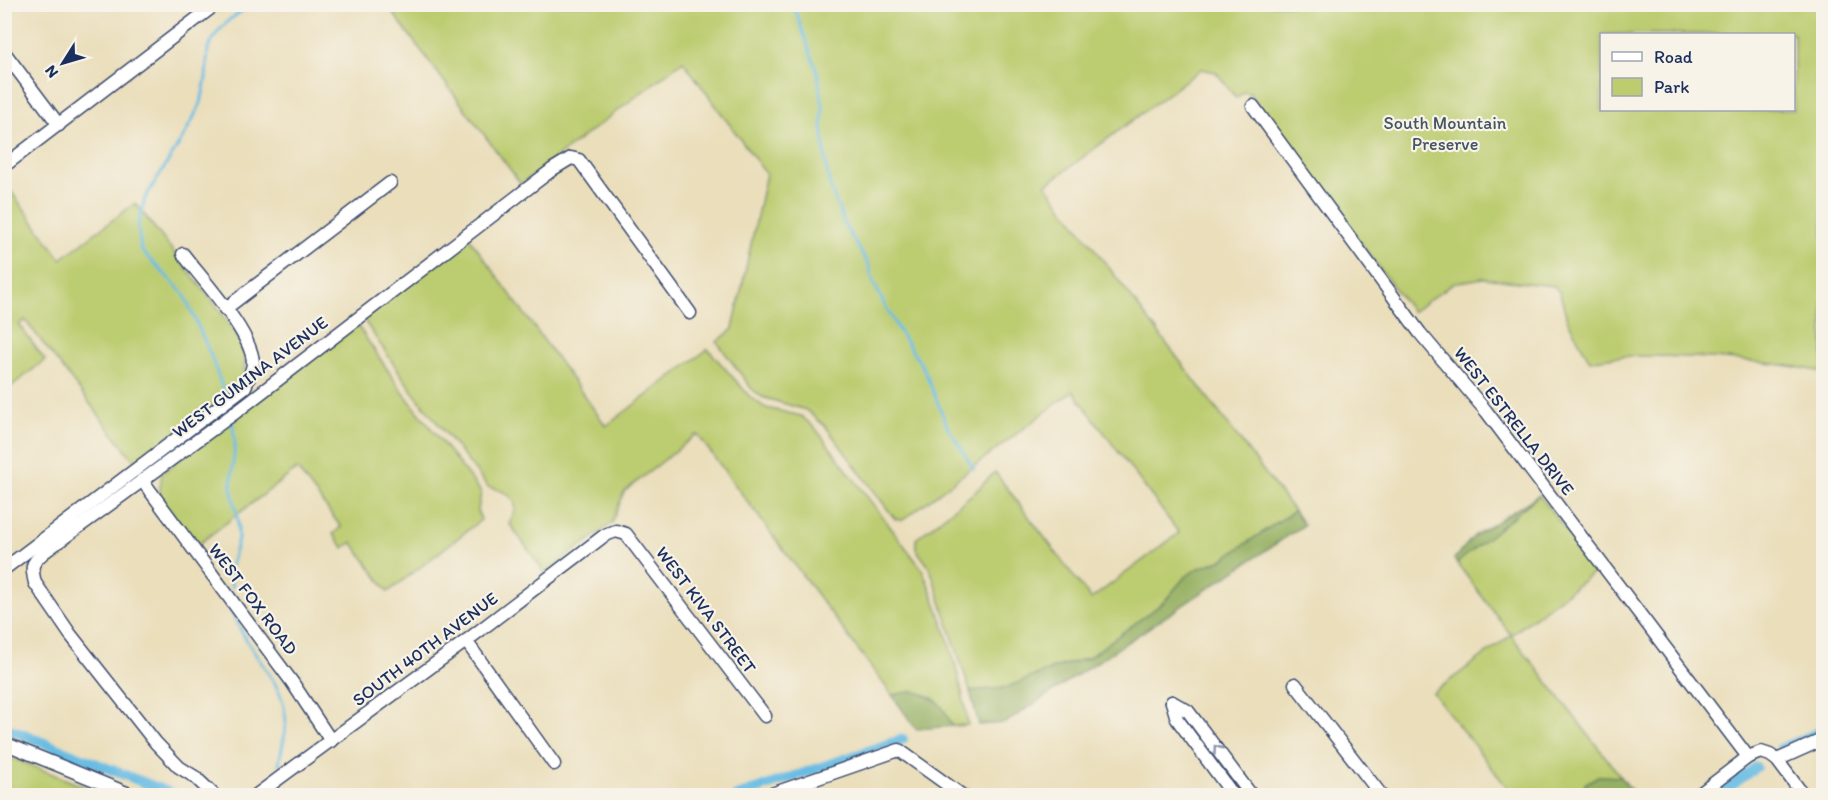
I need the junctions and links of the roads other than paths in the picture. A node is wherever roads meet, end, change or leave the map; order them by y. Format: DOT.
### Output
graph roads {
  1 [pos="216,4"];
  2 [pos="4,52"];
  3 [pos="1253,106"];
  4 [pos="59,125"];
  5 [pos="4,165"];
  6 [pos="390,183"];
  7 [pos="183,254"];
  8 [pos="225,309"];
  9 [pos="690,313"];
  10 [pos="142,480"];
  11 [pos="616,531"];
  12 [pos="4,569"];
  13 [pos="466,642"];
  14 [pos="1295,684"];
  15 [pos="765,716"];
  16 [pos="1824,739"];
  17 [pos="331,741"];
  18 [pos="4,743"];
  19 [pos="1748,757"];
  20 [pos="1777,760"];
  21 [pos="554,764"];
  22 [pos="127,794"];
  23 [pos="215,795"];
  24 [pos="255,795"];
  25 [pos="766,795"];
  26 [pos="963,795"];
  27 [pos="1234,795"];
  28 [pos="1252,795"];
  29 [pos="1382,795"];
  30 [pos="1697,795"];
  31 [pos="1804,795"];
  1 -- 4 [label="street"];
  2 -- 4 [label="street"];
  3 -- 19 [label="street, WEST ESTRELLA DRIVE"];
  4 -- 5 [label="street"];
  6 -- 8 [label="street"];
  7 -- 8 [label="street"];
  8 -- 12 [label="street"];
  9 -- 10 [label="street, WEST GUMINA AVENUE"];
  10 -- 17 [label="street, WEST FOX ROAD"];
  10 -- 23 [label="street, WEST GUMINA AVENUE"];
  11 -- 13 [label="street, SOUTH 40TH AVENUE"];
  11 -- 15 [label="street, WEST KIVA STREET"];
  13 -- 17 [label="street, SOUTH 40TH AVENUE"];
  13 -- 21 [label="street"];
  14 -- 29 [label="street"];
  16 -- 20 [label="street"];
  17 -- 24 [label="street, SOUTH 40TH AVENUE"];
  18 -- 22 [label="street"];
  19 -- 20 [label="street"];
  19 -- 30 [label="street"];
  20 -- 31 [label="street"];
  25 -- 26 [label="street"];
  28 -- 27 [label="street, one-way"];
}
